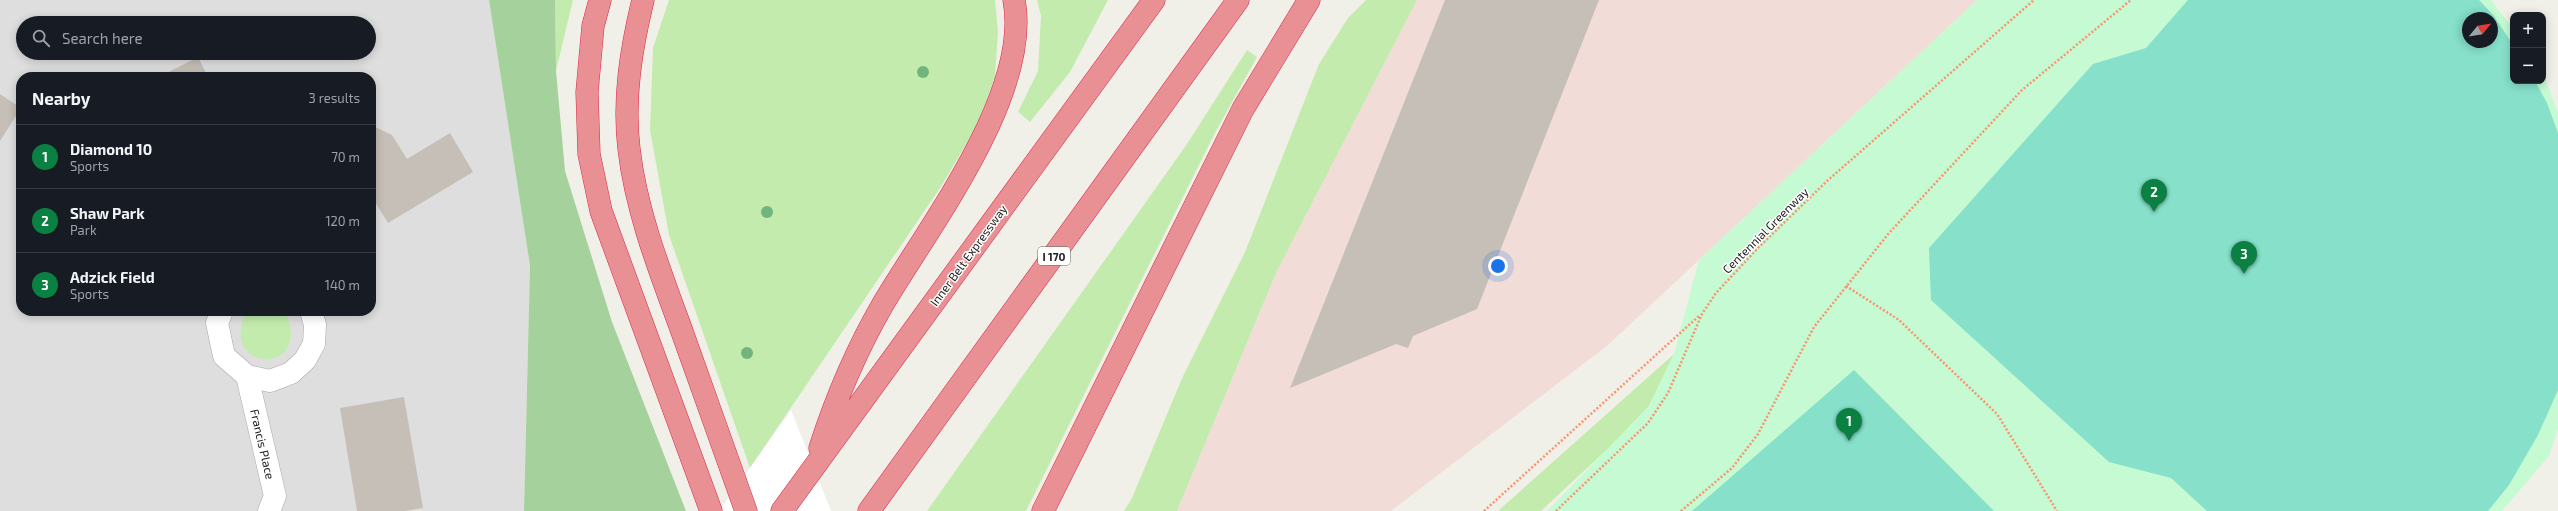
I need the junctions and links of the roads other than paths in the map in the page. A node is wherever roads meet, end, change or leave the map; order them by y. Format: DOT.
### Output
graph roads {
  1 [pos="600,0"];
  2 [pos="643,0"];
  3 [pos="1014,0"];
  4 [pos="1154,0"];
  5 [pos="1238,0"];
  6 [pos="1309,0"];
  7 [pos="220,316"];
  8 [pos="312,316"];
  9 [pos="247,376"];
  10 [pos="814,466"];
  11 [pos="269,511"];
  12 [pos="711,511"];
  13 [pos="746,511"];
  14 [pos="782,511"];
  15 [pos="869,511"];
  16 [pos="1043,511"];
  1 -- 12 [label="highway"];
  2 -- 13 [label="highway"];
  3 -- 10 [label="highway"];
  4 -- 10 [label="highway, Inner Belt Expressway"];
  5 -- 15 [label="highway, I 170"];
  6 -- 16 [label="highway"];
  7 -- 9 [label="street"];
  8 -- 9 [label="street"];
  9 -- 11 [label="street, Francis Place"];
  10 -- 14 [label="highway, Inner Belt Expressway"];
}
